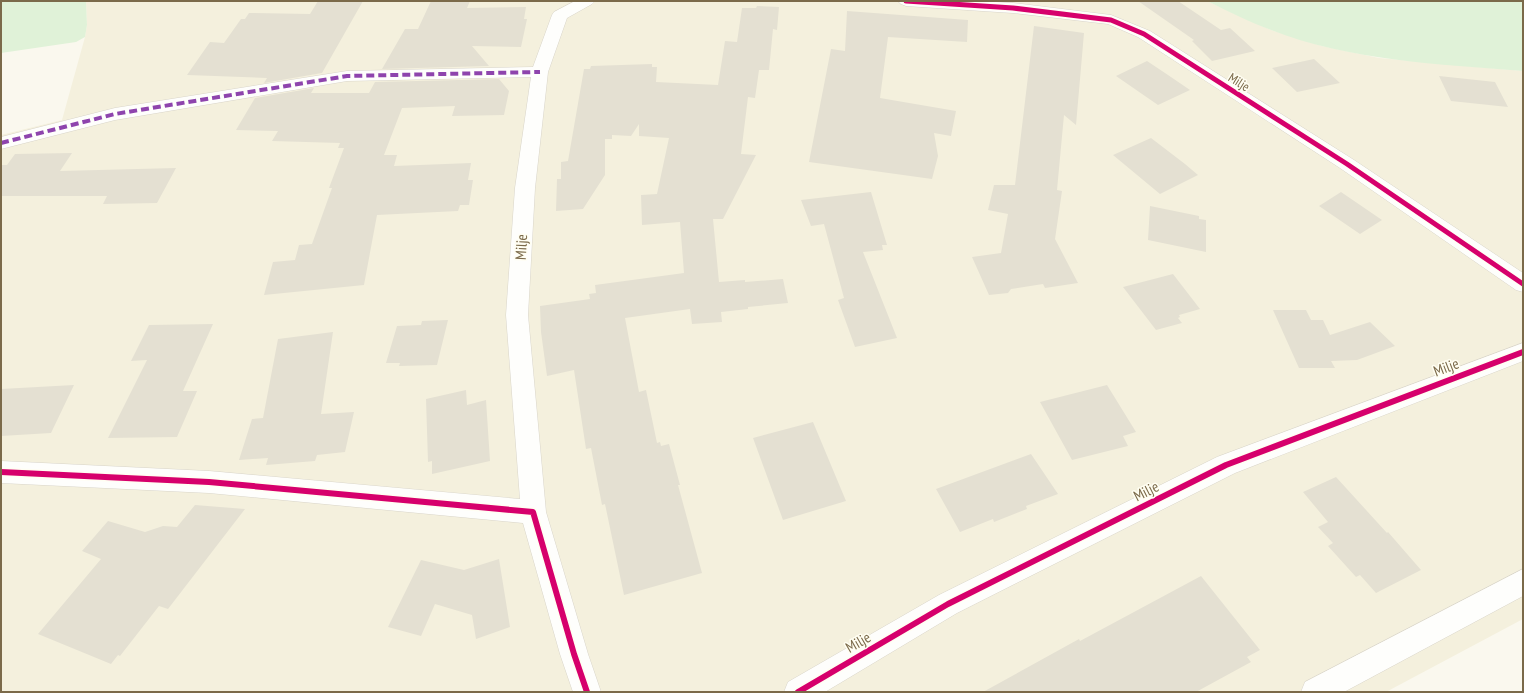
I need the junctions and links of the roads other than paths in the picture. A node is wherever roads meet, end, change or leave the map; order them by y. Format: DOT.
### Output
graph roads {
  1 [pos="586,1"];
  2 [pos="906,1"];
  3 [pos="540,72"];
  4 [pos="1,143"];
  5 [pos="1523,284"];
  6 [pos="1523,352"];
  7 [pos="1,472"];
  8 [pos="533,512"];
  9 [pos="1523,582"];
  10 [pos="587,692"];
  11 [pos="798,692"];
  12 [pos="1315,692"];
  1 -- 3 [label="street, Milje"];
  2 -- 5 [label="street, Milje"];
  3 -- 4 [label="street"];
  3 -- 8 [label="street, Milje"];
  6 -- 11 [label="street, Milje"];
  7 -- 8 [label="street"];
  8 -- 10 [label="street, Milje"];
  9 -- 12 [label="street"];
}
